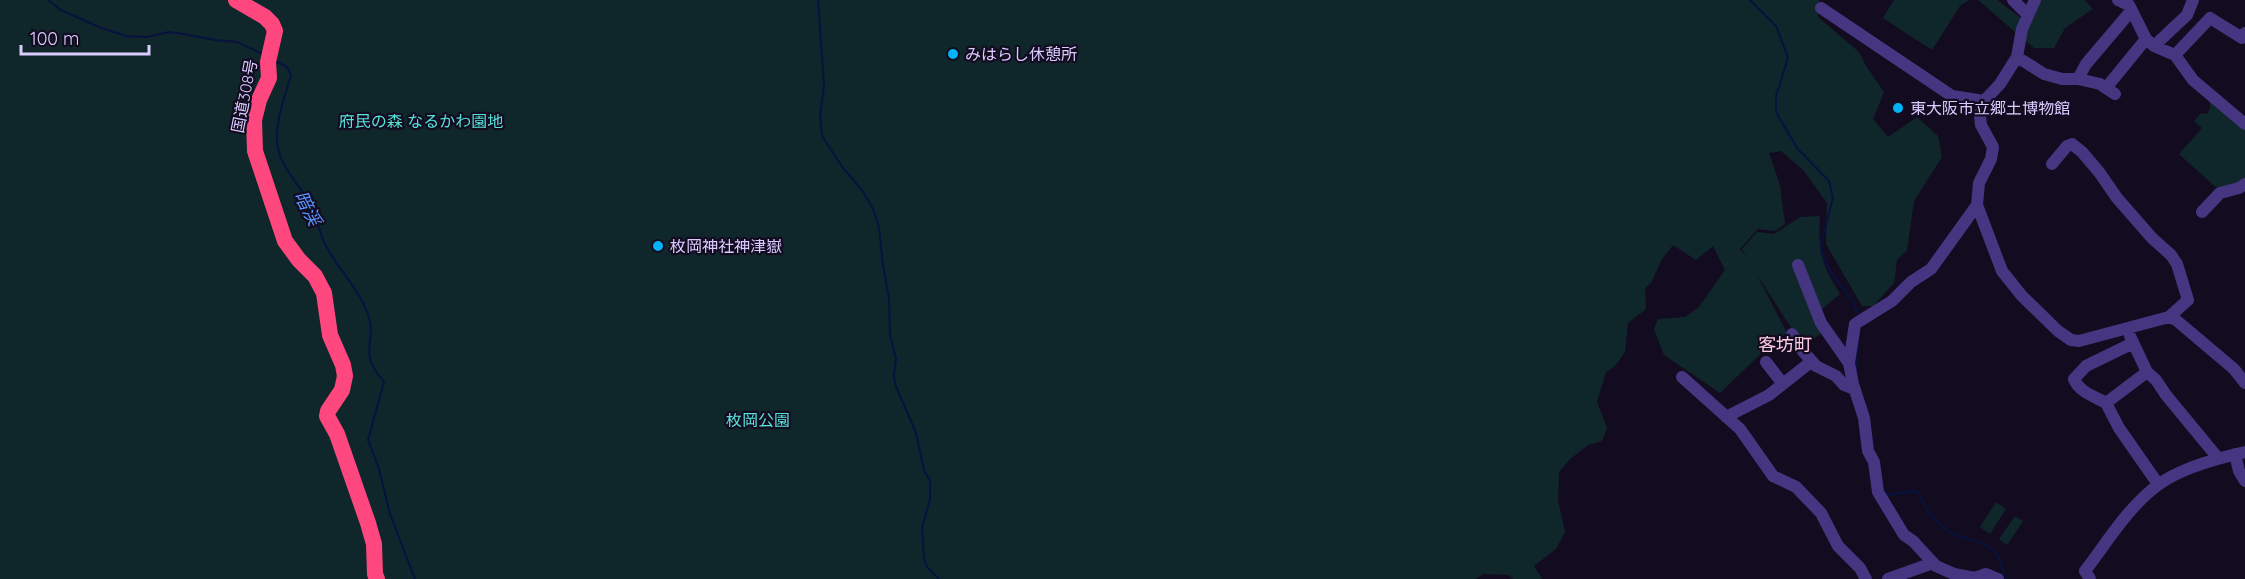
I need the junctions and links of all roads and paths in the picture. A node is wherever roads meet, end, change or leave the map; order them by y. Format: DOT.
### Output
graph roads {
  1 [pos="236,0"];
  2 [pos="2013,0"];
  3 [pos="2035,0"];
  4 [pos="2118,0"];
  5 [pos="2193,0"];
  6 [pos="1821,8"];
  7 [pos="2131,11"];
  8 [pos="2027,14"];
  9 [pos="2245,35"];
  10 [pos="2150,42"];
  11 [pos="2175,55"];
  12 [pos="2018,57"];
  13 [pos="2078,79"];
  14 [pos="1984,101"];
  15 [pos="2245,124"];
  16 [pos="2052,164"];
  17 [pos="2245,184"];
  18 [pos="1977,205"];
  19 [pos="2202,212"];
  20 [pos="1798,266"];
  21 [pos="2169,317"];
  22 [pos="2127,329"];
  23 [pos="1792,334"];
  24 [pos="2133,343"];
  25 [pos="1812,361"];
  26 [pos="1766,362"];
  27 [pos="1849,363"];
  28 [pos="2147,372"];
  29 [pos="1682,377"];
  30 [pos="2245,383"];
  31 [pos="1784,384"];
  32 [pos="1854,389"];
  33 [pos="2106,403"];
  34 [pos="1726,417"];
  35 [pos="2240,453"];
  36 [pos="2218,458"];
  37 [pos="2245,481"];
  38 [pos="2158,484"];
  39 [pos="1933,563"];
  40 [pos="377,579"];
  41 [pos="1866,579"];
  42 [pos="1888,579"];
  43 [pos="1998,579"];
  44 [pos="2090,579"];
  1 -- 40 [label="highway, 国道308号"];
  2 -- 8 [label="street"];
  3 -- 8 [label="street"];
  4 -- 7 [label="street"];
  5 -- 10 [label="street"];
  6 -- 14 [label="street"];
  7 -- 10 [label="street"];
  7 -- 13 [label="street"];
  8 -- 12 [label="street"];
  9 -- 11 [label="street"];
  10 -- 11 [label="street"];
  10 -- 13 [label="street"];
  11 -- 15 [label="street"];
  12 -- 13 [label="street"];
  12 -- 14 [label="street"];
  14 -- 18 [label="street"];
  16 -- 21 [label="street"];
  17 -- 19 [label="street"];
  18 -- 22 [label="street"];
  18 -- 27 [label="street"];
  20 -- 27 [label="street"];
  21 -- 22 [label="street"];
  21 -- 30 [label="street"];
  22 -- 24 [label="street"];
  23 -- 25 [label="street"];
  24 -- 28 [label="street"];
  24 -- 33 [label="street"];
  25 -- 31 [label="street"];
  25 -- 32 [label="street"];
  26 -- 31 [label="street"];
  27 -- 32 [label="street"];
  28 -- 33 [label="street"];
  28 -- 36 [label="street"];
  29 -- 34 [label="street"];
  31 -- 34 [label="street"];
  32 -- 39 [label="street"];
  33 -- 38 [label="street"];
  34 -- 41 [label="street"];
  35 -- 36 [label="street"];
  35 -- 37 [label="street"];
  36 -- 38 [label="street"];
  38 -- 44 [label="street"];
  39 -- 42 [label="street"];
  39 -- 43 [label="street"];
}
